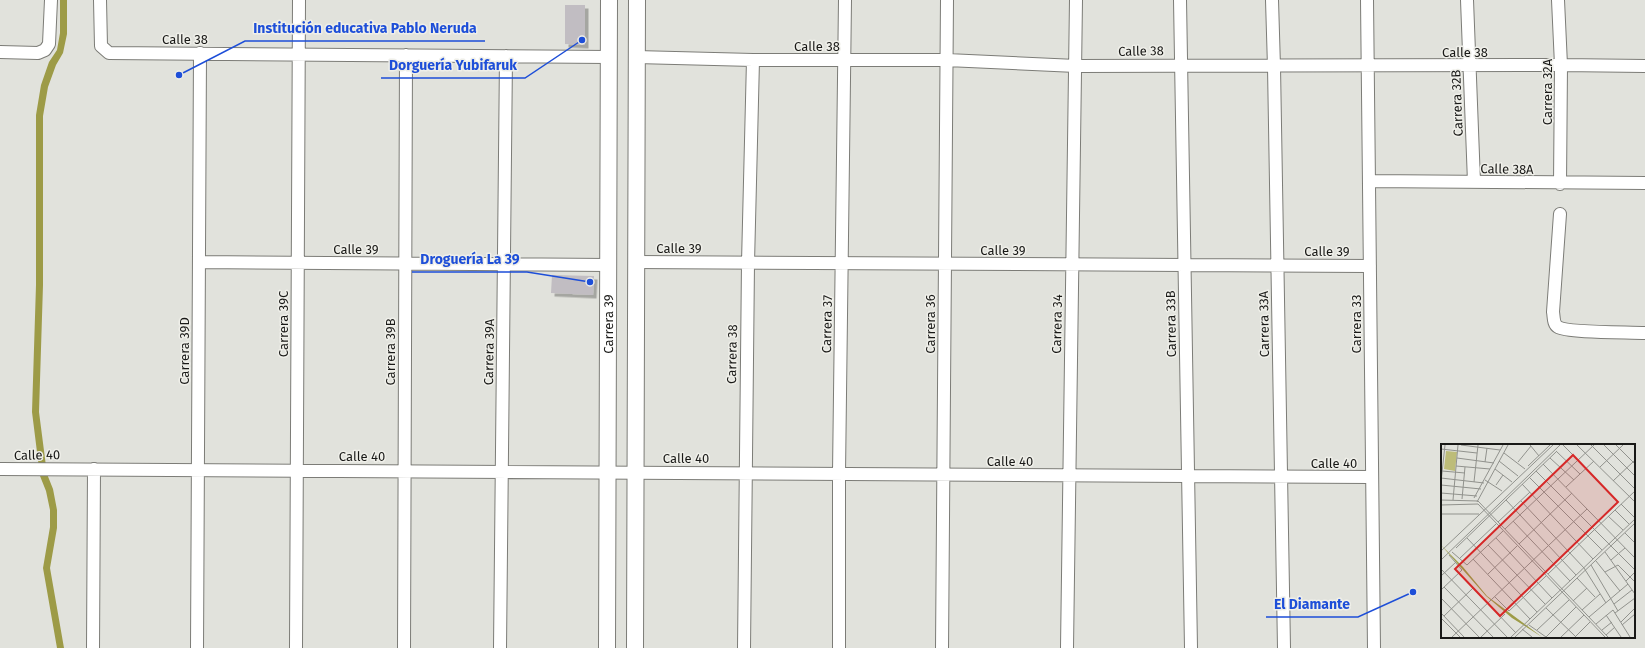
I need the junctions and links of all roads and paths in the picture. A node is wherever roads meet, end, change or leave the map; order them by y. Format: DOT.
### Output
graph roads {
  1 [pos="51,0"];
  2 [pos="100,0"];
  3 [pos="299,0"];
  4 [pos="609,0"];
  5 [pos="637,0"];
  6 [pos="845,0"];
  7 [pos="947,0"];
  8 [pos="1076,0"];
  9 [pos="1180,0"];
  10 [pos="1272,0"];
  11 [pos="1367,0"];
  12 [pos="1467,0"];
  13 [pos="1558,0"];
  14 [pos="0,52"];
  15 [pos="200,53"];
  16 [pos="299,55"];
  17 [pos="406,56"];
  18 [pos="506,56"];
  19 [pos="609,57"];
  20 [pos="636,57"];
  21 [pos="753,60"];
  22 [pos="844,60"];
  23 [pos="947,60"];
  24 [pos="1182,65"];
  25 [pos="1561,65"];
  26 [pos="1076,66"];
  27 [pos="1368,66"];
  28 [pos="1470,66"];
  29 [pos="1645,66"];
  30 [pos="1274,67"];
  31 [pos="1369,182"];
  32 [pos="1474,182"];
  33 [pos="1645,183"];
  34 [pos="1560,184"];
  35 [pos="1560,214"];
  36 [pos="199,262"];
  37 [pos="636,262"];
  38 [pos="298,263"];
  39 [pos="405,263"];
  40 [pos="748,263"];
  41 [pos="841,263"];
  42 [pos="504,264"];
  43 [pos="944,264"];
  44 [pos="1072,264"];
  45 [pos="609,265"];
  46 [pos="1184,265"];
  47 [pos="1277,265"];
  48 [pos="1370,266"];
  49 [pos="1645,333"];
  50 [pos="0,469"];
  51 [pos="94,469"];
  52 [pos="198,469"];
  53 [pos="296,470"];
  54 [pos="404,470"];
  55 [pos="502,471"];
  56 [pos="607,472"];
  57 [pos="635,472"];
  58 [pos="745,473"];
  59 [pos="839,474"];
  60 [pos="942,474"];
  61 [pos="1069,475"];
  62 [pos="1188,476"];
  63 [pos="1281,476"];
  64 [pos="1371,477"];
  65 [pos="93,648"];
  66 [pos="197,648"];
  67 [pos="296,648"];
  68 [pos="404,648"];
  69 [pos="500,648"];
  70 [pos="607,648"];
  71 [pos="635,648"];
  72 [pos="744,648"];
  73 [pos="839,648"];
  74 [pos="942,648"];
  75 [pos="1068,648"];
  76 [pos="1191,648"];
  77 [pos="1284,648"];
  78 [pos="1374,648"];
  1 -- 14 [label="street"];
  2 -- 15 [label="street, Calle 38"];
  3 -- 16 [label="street, Carrera 39C"];
  4 -- 19 [label="main road, Carrera 39"];
  5 -- 20 [label="main road, Carrera 39"];
  6 -- 22 [label="street, Carrera 37"];
  7 -- 23 [label="street, Carrera 36"];
  8 -- 26 [label="street, Carrera 34"];
  9 -- 24 [label="street, Carrera 33B"];
  10 -- 30 [label="street, Carrera 33A"];
  11 -- 27 [label="street, Carrera 33"];
  12 -- 28 [label="street, Carrera 32B"];
  13 -- 25 [label="street, Carrera 32A"];
  15 -- 16 [label="street, Calle 38"];
  15 -- 36 [label="street, Carrera 39D"];
  16 -- 17 [label="street, Calle 38"];
  16 -- 38 [label="street, Carrera 39C"];
  17 -- 18 [label="street, Calle 38"];
  17 -- 39 [label="street, Carrera 39B"];
  18 -- 19 [label="street, Calle 38"];
  18 -- 42 [label="street, Carrera 39A"];
  19 -- 45 [label="main road, Carrera 39"];
  20 -- 21 [label="street, Calle 38"];
  20 -- 37 [label="main road, Carrera 39"];
  21 -- 22 [label="street, Calle 38"];
  21 -- 40 [label="street, Carrera 38"];
  22 -- 23 [label="street, Calle 38"];
  22 -- 41 [label="street, Carrera 37"];
  23 -- 26 [label="street, Calle 38"];
  23 -- 43 [label="street, Carrera 36"];
  24 -- 26 [label="street, Calle 38"];
  24 -- 30 [label="street, Calle 38"];
  24 -- 46 [label="street, Carrera 33B"];
  25 -- 28 [label="street, Calle 38"];
  25 -- 29 [label="street, Calle 38"];
  25 -- 34 [label="street, Carrera 32A"];
  26 -- 44 [label="street, Carrera 34"];
  27 -- 28 [label="street, Calle 38"];
  27 -- 30 [label="street, Calle 38"];
  27 -- 31 [label="street, Carrera 33"];
  28 -- 32 [label="street, Carrera 32B"];
  30 -- 47 [label="street, Carrera 33A"];
  31 -- 32 [label="street, Calle 38A"];
  31 -- 48 [label="street, Carrera 33"];
  32 -- 34 [label="street, Calle 38A"];
  33 -- 34 [label="street, Calle 38A"];
  35 -- 49 [label="street"];
  36 -- 38 [label="street, Calle 39"];
  36 -- 52 [label="street, Carrera 39D"];
  37 -- 40 [label="street, Calle 39"];
  37 -- 57 [label="main road, Carrera 39"];
  38 -- 39 [label="street, Calle 39"];
  38 -- 53 [label="street, Carrera 39C"];
  39 -- 42 [label="street, Calle 39"];
  39 -- 54 [label="street, Carrera 39B"];
  40 -- 41 [label="street, Calle 39"];
  40 -- 58 [label="street, Carrera 38"];
  41 -- 43 [label="street, Calle 39"];
  41 -- 59 [label="street, Carrera 37"];
  42 -- 45 [label="street, Calle 39"];
  42 -- 55 [label="street, Carrera 39A"];
  43 -- 44 [label="street, Calle 39"];
  43 -- 60 [label="street, Carrera 36"];
  44 -- 46 [label="street, Calle 39"];
  44 -- 61 [label="street, Carrera 34"];
  45 -- 56 [label="main road, Carrera 39"];
  46 -- 47 [label="street, Calle 39"];
  46 -- 62 [label="street, Carrera 33B"];
  47 -- 48 [label="street, Calle 39"];
  47 -- 63 [label="street, Carrera 33A"];
  48 -- 64 [label="street, Carrera 33"];
  50 -- 51 [label="street, Calle 40"];
  51 -- 52 [label="street, Calle 40"];
  51 -- 65 [label="street"];
  52 -- 53 [label="street, Calle 40"];
  52 -- 66 [label="street, Carrera 39D"];
  53 -- 54 [label="street, Calle 40"];
  53 -- 67 [label="street, Carrera 39C"];
  54 -- 55 [label="street, Calle 40"];
  54 -- 68 [label="street, Carrera 39B"];
  55 -- 56 [label="street, Calle 40"];
  55 -- 69 [label="street, Carrera 39A"];
  56 -- 57 [label="street, Calle 40"];
  56 -- 70 [label="main road, Carrera 39"];
  57 -- 58 [label="street, Calle 40"];
  57 -- 71 [label="main road, Carrera 39"];
  58 -- 59 [label="street, Calle 40"];
  58 -- 72 [label="street, Carrera 38"];
  59 -- 60 [label="street, Calle 40"];
  59 -- 73 [label="street, Carrera 37"];
  60 -- 61 [label="street, Calle 40"];
  60 -- 74 [label="street, Carrera 36"];
  61 -- 62 [label="street, Calle 40"];
  61 -- 75 [label="street, Carrera 34"];
  62 -- 63 [label="street, Calle 40"];
  62 -- 76 [label="street, Carrera 33B"];
  63 -- 64 [label="street, Calle 40"];
  63 -- 77 [label="street, Carrera 33A"];
  64 -- 78 [label="street, Carrera 33"];
}
